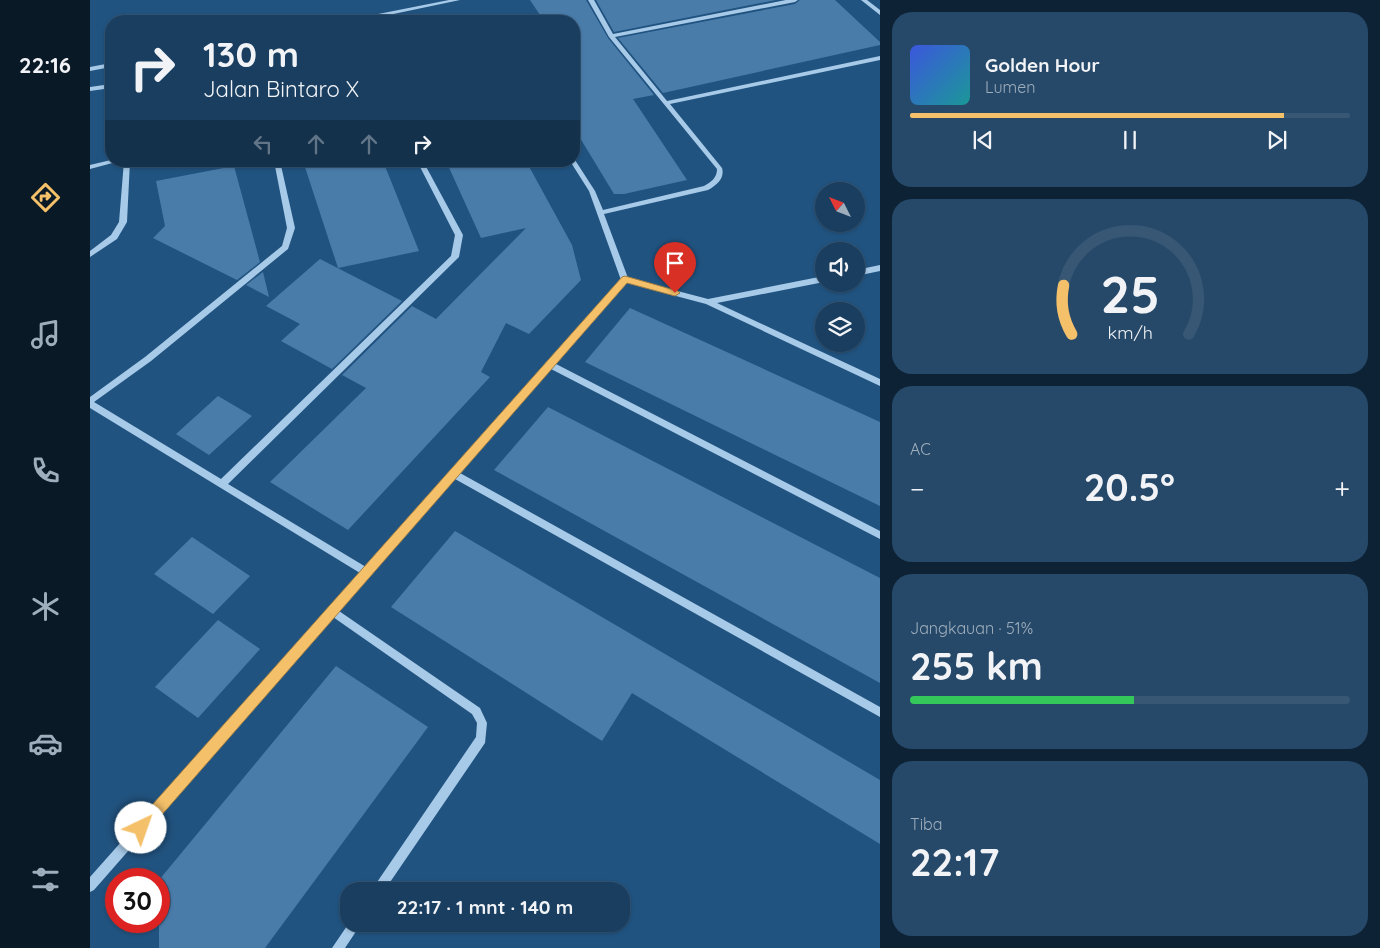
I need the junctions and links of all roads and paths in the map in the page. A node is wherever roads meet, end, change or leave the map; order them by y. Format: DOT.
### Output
graph roads {
  1 [pos="457,0"];
  2 [pos="592,0"];
  3 [pos="795,0"];
  4 [pos="864,0"];
  5 [pos="880,14"];
  6 [pos="383,15"];
  7 [pos="611,36"];
  8 [pos="880,58"];
  9 [pos="105,66"];
  10 [pos="90,69"];
  11 [pos="105,87"];
  12 [pos="90,90"];
  13 [pos="666,103"];
  14 [pos="105,164"];
  15 [pos="90,167"];
  16 [pos="127,167"];
  17 [pos="278,167"];
  18 [pos="423,167"];
  19 [pos="577,167"];
  20 [pos="600,213"];
  21 [pos="90,255"];
  22 [pos="880,268"];
  23 [pos="865,271"];
  24 [pos="625,280"];
  25 [pos="815,282"];
  26 [pos="708,302"];
  27 [pos="549,364"];
  28 [pos="880,383"];
  29 [pos="90,403"];
  30 [pos="453,474"];
  31 [pos="222,484"];
  32 [pos="880,535"];
  33 [pos="366,572"];
  34 [pos="332,611"];
  35 [pos="880,712"];
  36 [pos="383,882"];
  37 [pos="90,886"];
  38 [pos="349,932"];
  39 [pos="338,948"];
  1 -- 6 [label="street"];
  2 -- 7 [label="street"];
  3 -- 7 [label="street"];
  4 -- 5 [label="street"];
  7 -- 13 [label="street"];
  8 -- 13 [label="street"];
  9 -- 10 [label="street"];
  11 -- 12 [label="street"];
  13 -- 20 [label="street"];
  14 -- 15 [label="street"];
  16 -- 21 [label="street"];
  17 -- 29 [label="street"];
  18 -- 31 [label="street"];
  19 -- 20 [label="street"];
  20 -- 24 [label="street"];
  22 -- 23 [label="street"];
  24 -- 26 [label="street"];
  24 -- 27 [label="street"];
  25 -- 26 [label="street"];
  26 -- 28 [label="street"];
  27 -- 30 [label="street"];
  27 -- 32 [label="street"];
  29 -- 31 [label="street"];
  30 -- 33 [label="street"];
  30 -- 35 [label="street"];
  31 -- 33 [label="street"];
  33 -- 34 [label="street"];
  34 -- 36 [label="street"];
  34 -- 37 [label="street"];
  38 -- 39 [label="street"];
}
